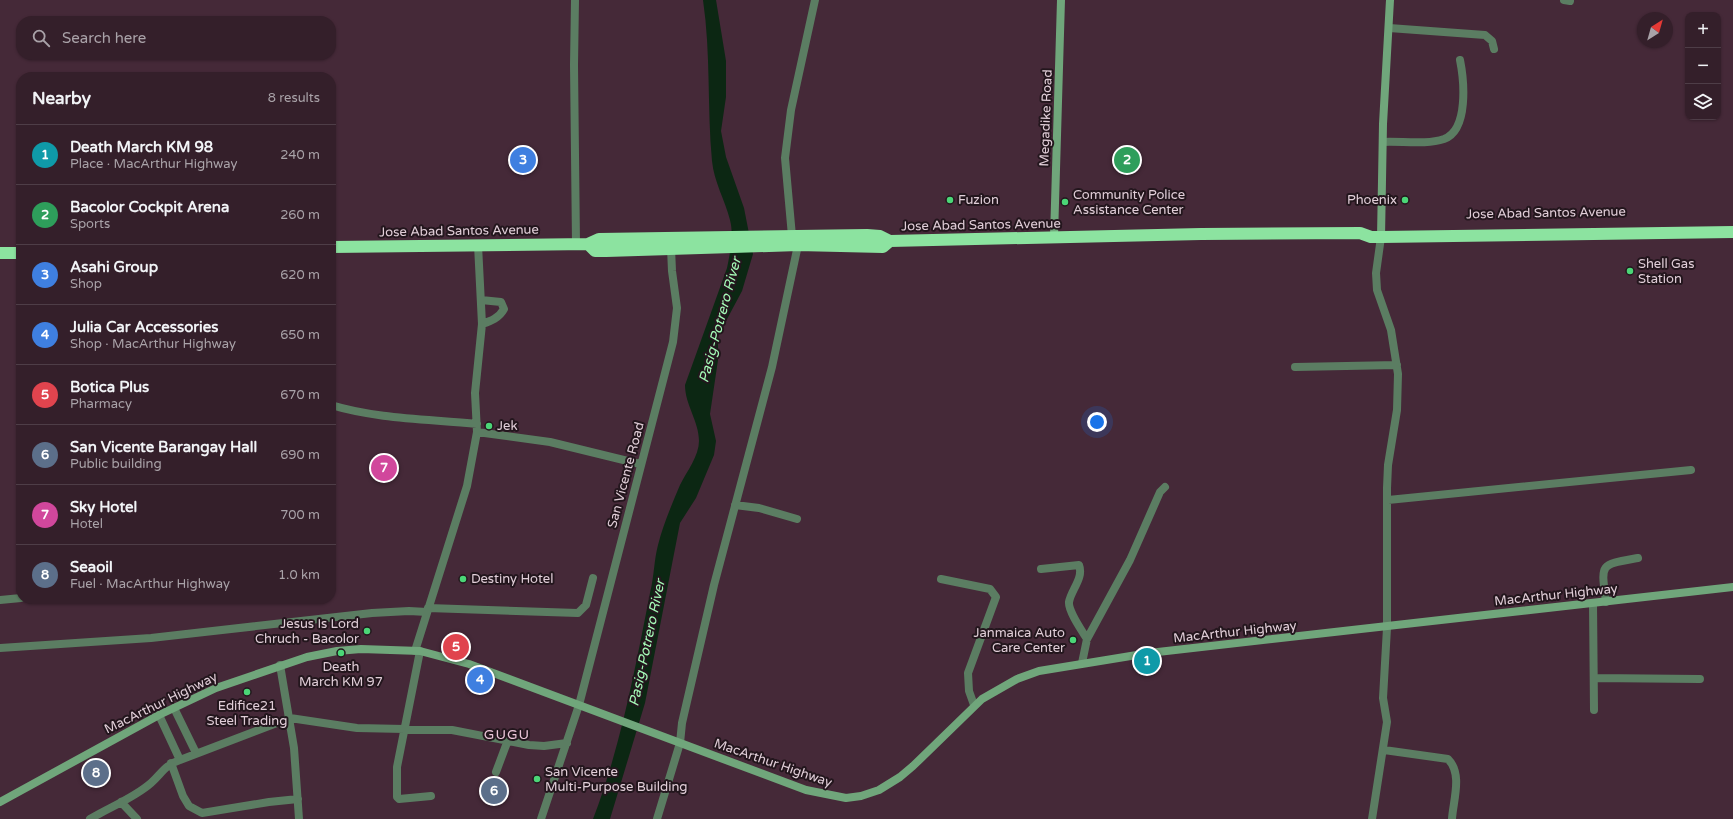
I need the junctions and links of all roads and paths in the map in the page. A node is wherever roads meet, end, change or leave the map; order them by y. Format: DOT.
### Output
graph roads {
  1 [pos="575,0"];
  2 [pos="815,0"];
  3 [pos="1061,0"];
  4 [pos="1390,0"];
  5 [pos="1388,28"];
  6 [pos="1494,49"];
  7 [pos="1460,60"];
  8 [pos="1383,142"];
  9 [pos="1733,224"];
  10 [pos="1733,232"];
  11 [pos="1381,233"];
  12 [pos="1054,237"];
  13 [pos="792,241"];
  14 [pos="582,244"];
  15 [pos="675,244"];
  16 [pos="478,245"];
  17 [pos="336,247"];
  18 [pos="0,253"];
  19 [pos="16,253"];
  20 [pos="481,300"];
  21 [pos="482,324"];
  22 [pos="1398,365"];
  23 [pos="1295,367"];
  24 [pos="336,406"];
  25 [pos="477,428"];
  26 [pos="640,464"];
  27 [pos="1691,470"];
  28 [pos="1165,487"];
  29 [pos="1388,500"];
  30 [pos="735,505"];
  31 [pos="797,519"];
  32 [pos="1638,558"];
  33 [pos="1041,569"];
  34 [pos="593,578"];
  35 [pos="941,579"];
  36 [pos="1733,587"];
  37 [pos="16,598"];
  38 [pos="0,600"];
  39 [pos="1606,602"];
  40 [pos="1593,603"];
  41 [pos="428,610"];
  42 [pos="1388,628"];
  43 [pos="1087,639"];
  44 [pos="0,648"];
  45 [pos="418,651"];
  46 [pos="1082,663"];
  47 [pos="280,665"];
  48 [pos="1594,678"];
  49 [pos="1700,679"];
  50 [pos="580,705"];
  51 [pos="974,706"];
  52 [pos="174,708"];
  53 [pos="1594,710"];
  54 [pos="159,715"];
  55 [pos="290,718"];
  56 [pos="404,728"];
  57 [pos="508,740"];
  58 [pos="678,742"];
  59 [pos="567,743"];
  60 [pos="1384,750"];
  61 [pos="196,753"];
  62 [pos="180,760"];
  63 [pos="171,763"];
  64 [pos="496,772"];
  65 [pos="431,796"];
  66 [pos="298,799"];
  67 [pos="0,802"];
  68 [pos="121,802"];
  69 [pos="90,819"];
  70 [pos="137,819"];
  71 [pos="300,819"];
  72 [pos="541,819"];
  73 [pos="657,819"];
  74 [pos="1372,819"];
  75 [pos="1452,819"];
  1 -- 14 [label="street"];
  2 -- 13 [label="street"];
  3 -- 12 [label="main road, Megadike Road"];
  4 -- 5 [label="main road"];
  5 -- 6 [label="street"];
  5 -- 8 [label="main road"];
  7 -- 8 [label="street"];
  8 -- 11 [label="main road"];
  9 -- 11 [label="highway, Jose Abad Santos Avenue"];
  10 -- 11 [label="highway, Jose Abad Santos Avenue"];
  11 -- 12 [label="highway, Jose Abad Santos Avenue"];
  11 -- 22 [label="street"];
  12 -- 13 [label="highway, Jose Abad Santos Avenue"];
  13 -- 15 [label="highway, Jose Abad Santos Avenue"];
  13 -- 30 [label="street"];
  14 -- 15 [label="highway, Jose Abad Santos Avenue"];
  14 -- 16 [label="highway, Jose Abad Santos Avenue"];
  15 -- 26 [label="street, San Vicente Road"];
  16 -- 17 [label="highway, Jose Abad Santos Avenue"];
  16 -- 20 [label="street"];
  18 -- 19 [label="highway"];
  20 -- 21 [label="street"];
  20 -- 21 [label="street"];
  21 -- 25 [label="street"];
  22 -- 23 [label="street"];
  22 -- 29 [label="street"];
  24 -- 25 [label="street"];
  25 -- 26 [label="street"];
  25 -- 41 [label="street"];
  26 -- 50 [label="street, San Vicente Road"];
  27 -- 29 [label="street"];
  28 -- 43 [label="street"];
  29 -- 42 [label="street"];
  30 -- 31 [label="street"];
  30 -- 58 [label="street"];
  32 -- 39 [label="street"];
  33 -- 43 [label="street"];
  34 -- 41 [label="street"];
  35 -- 51 [label="street"];
  36 -- 39 [label="main road, MacArthur Highway"];
  37 -- 38 [label="street"];
  39 -- 40 [label="main road, MacArthur Highway"];
  40 -- 42 [label="main road, MacArthur Highway"];
  40 -- 48 [label="street"];
  41 -- 44 [label="street"];
  41 -- 45 [label="street"];
  42 -- 46 [label="main road, MacArthur Highway"];
  42 -- 60 [label="street"];
  43 -- 46 [label="street"];
  45 -- 47 [label="main road, MacArthur Highway"];
  45 -- 50 [label="main road, MacArthur Highway"];
  45 -- 56 [label="street"];
  46 -- 51 [label="main road, MacArthur Highway"];
  47 -- 52 [label="main road, MacArthur Highway"];
  47 -- 55 [label="street"];
  48 -- 49 [label="street"];
  48 -- 53 [label="street"];
  50 -- 58 [label="main road, MacArthur Highway"];
  50 -- 59 [label="street, San Vicente Road"];
  51 -- 58 [label="main road, MacArthur Highway"];
  52 -- 54 [label="main road, MacArthur Highway"];
  52 -- 61 [label="street"];
  54 -- 62 [label="street"];
  54 -- 67 [label="main road, MacArthur Highway"];
  55 -- 56 [label="street"];
  55 -- 61 [label="street"];
  55 -- 66 [label="street"];
  56 -- 57 [label="street"];
  56 -- 65 [label="street"];
  57 -- 59 [label="street"];
  57 -- 64 [label="street"];
  58 -- 73 [label="street"];
  59 -- 72 [label="street, San Vicente Road"];
  60 -- 74 [label="street"];
  60 -- 75 [label="street"];
  61 -- 62 [label="street"];
  62 -- 63 [label="street"];
  63 -- 66 [label="street"];
  63 -- 68 [label="street"];
  66 -- 71 [label="street"];
  68 -- 69 [label="street"];
  68 -- 70 [label="street"];
}
